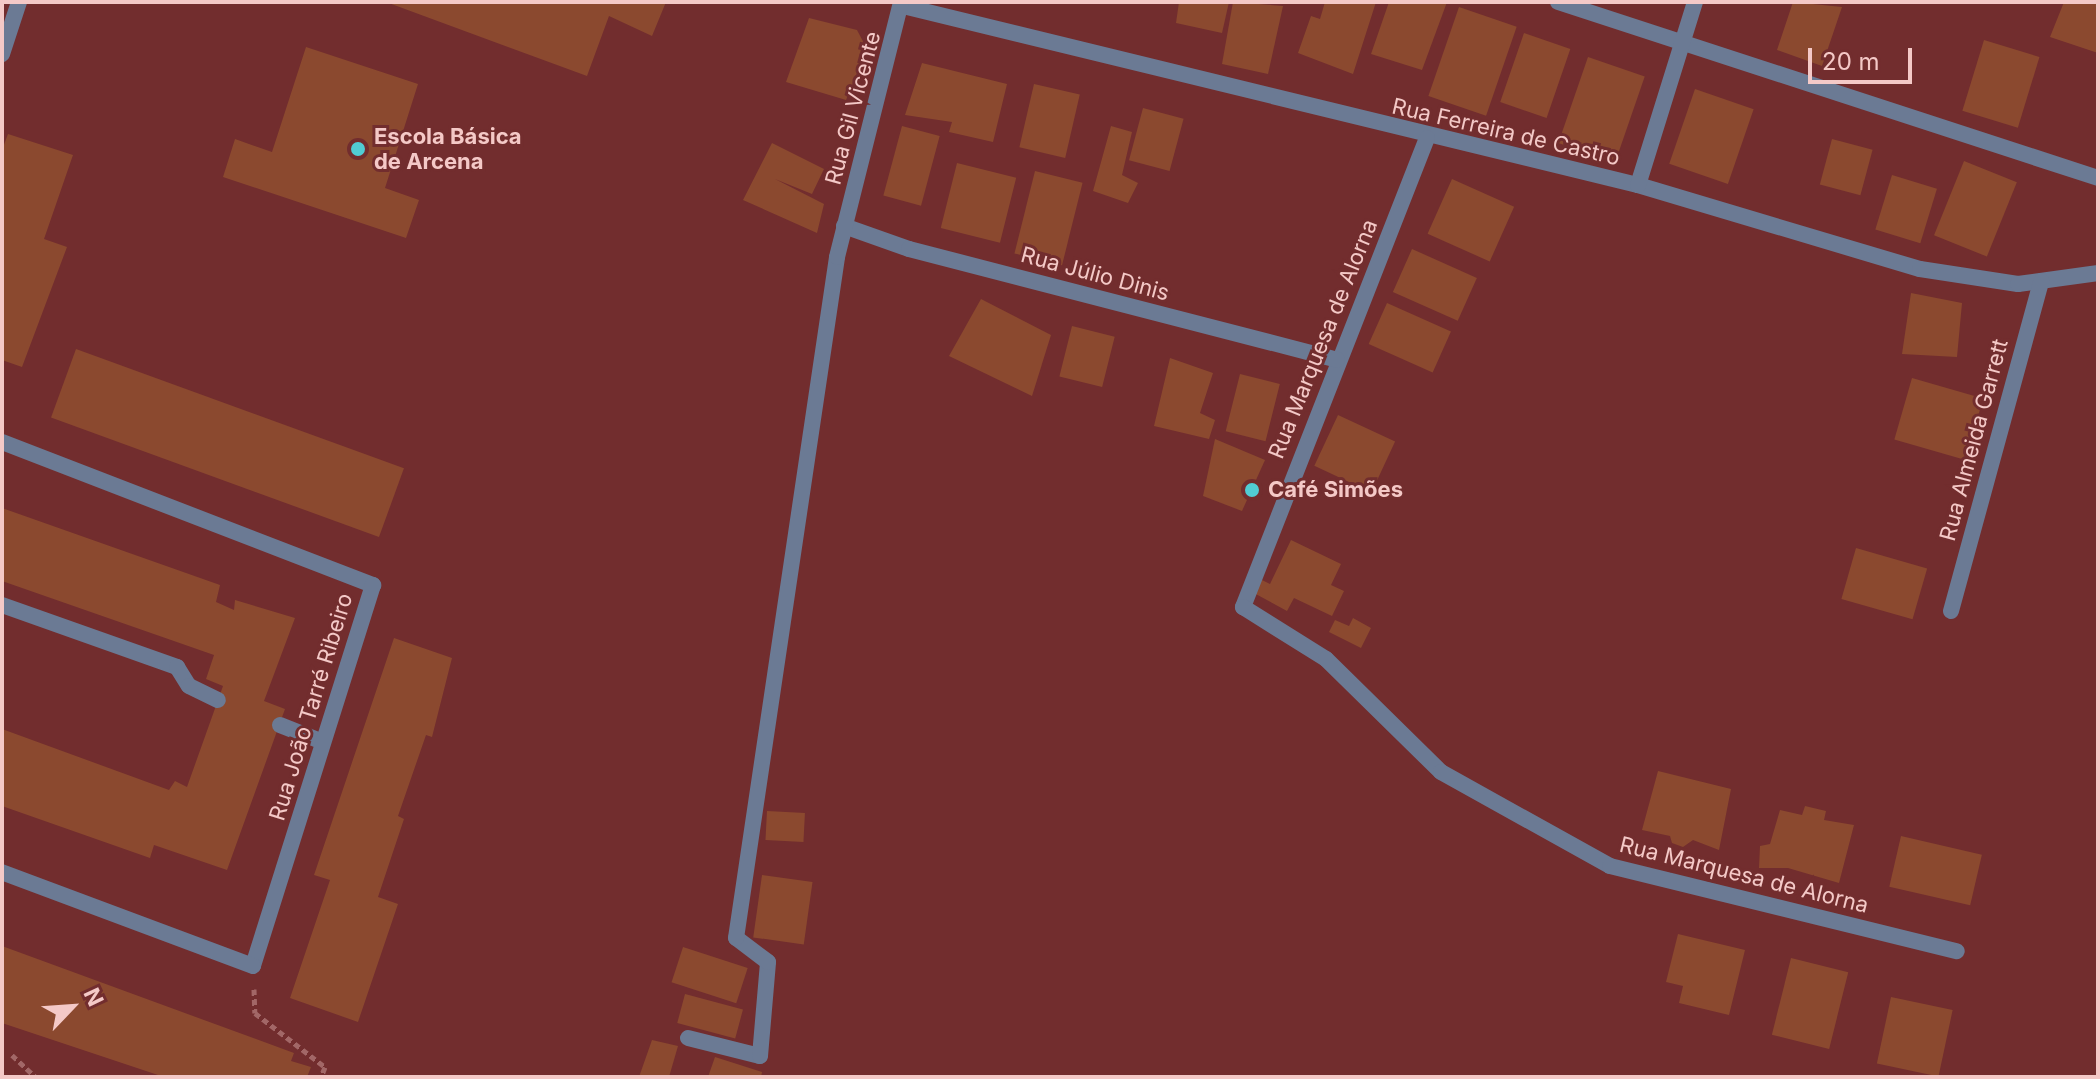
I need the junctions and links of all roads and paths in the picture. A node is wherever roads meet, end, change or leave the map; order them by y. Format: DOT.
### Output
graph roads {
  1 [pos="19,2"];
  2 [pos="1558,2"];
  3 [pos="1695,2"];
  4 [pos="902,4"];
  5 [pos="1681,45"];
  6 [pos="2,54"];
  7 [pos="1427,138"];
  8 [pos="2098,178"];
  9 [pos="1638,185"];
  10 [pos="844,226"];
  11 [pos="2098,273"];
  12 [pos="2041,281"];
  13 [pos="1337,360"];
  14 [pos="2,442"];
  15 [pos="2,605"];
  16 [pos="1951,611"];
  17 [pos="218,700"];
  18 [pos="280,725"];
  19 [pos="323,742"];
  20 [pos="2,872"];
  21 [pos="1957,951"];
  22 [pos="253,966"];
  23 [pos="688,1038"];
  24 [pos="12,1055"];
  25 [pos="36,1077"];
  26 [pos="321,1077"];
  1 -- 6 [label="street"];
  2 -- 5 [label="street"];
  3 -- 5 [label="street"];
  4 -- 7 [label="street, Rua Ferreira de Castro"];
  4 -- 10 [label="street, Rua Gil Vicente"];
  5 -- 8 [label="street"];
  5 -- 9 [label="street"];
  7 -- 9 [label="street, Rua Ferreira de Castro"];
  7 -- 13 [label="street, Rua Marquesa de Alorna"];
  9 -- 12 [label="street, Rua Ferreira de Castro"];
  10 -- 13 [label="street, Rua Júlio Dinis"];
  10 -- 23 [label="street, Rua Gil Vicente"];
  11 -- 12 [label="street, Rua Ferreira de Castro"];
  12 -- 16 [label="street, Rua Almeida Garrett"];
  13 -- 21 [label="street, Rua Marquesa de Alorna"];
  14 -- 19 [label="street, Rua João Tarré Ribeiro"];
  15 -- 17 [label="street"];
  18 -- 19 [label="street"];
  19 -- 22 [label="street, Rua João Tarré Ribeiro"];
  20 -- 22 [label="street"];
  22 -- 26 [label="path"];
  24 -- 25 [label="path"];
}
